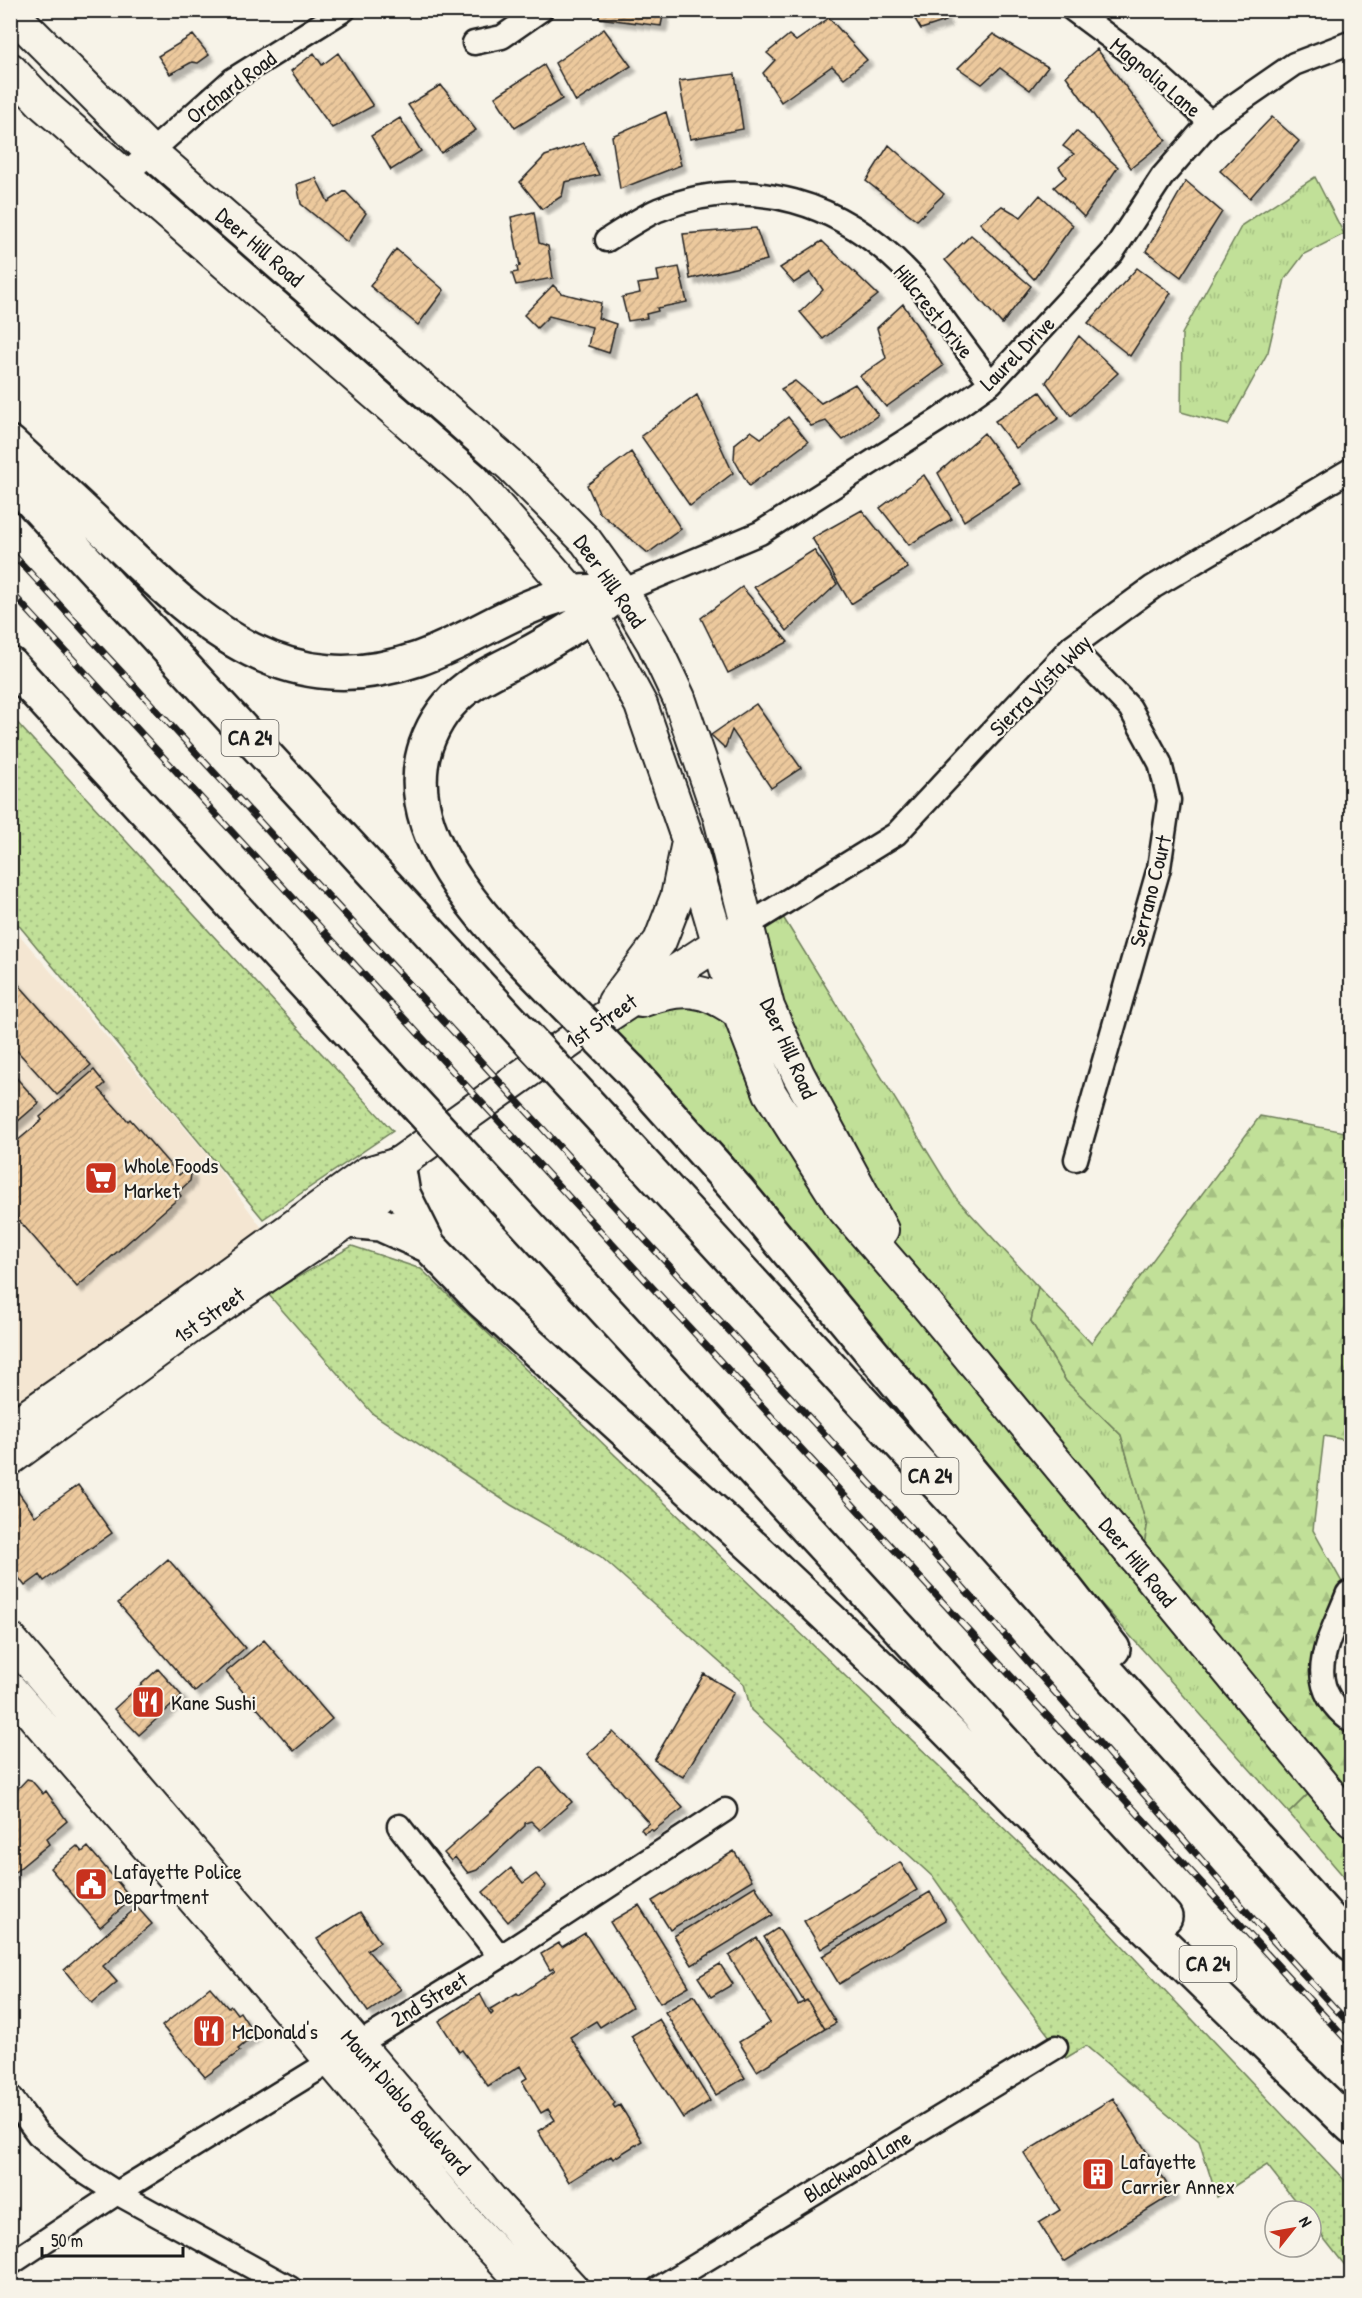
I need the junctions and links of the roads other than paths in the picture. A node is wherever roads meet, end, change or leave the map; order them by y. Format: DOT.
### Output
graph roads {
  1 [pos="344,10"];
  2 [pos="541,10"];
  3 [pos="1073,10"];
  4 [pos="10,11"];
  5 [pos="1352,42"];
  6 [pos="474,43"];
  7 [pos="10,69"];
  8 [pos="1210,122"];
  9 [pos="151,152"];
  10 [pos="125,175"];
  11 [pos="607,240"];
  12 [pos="991,383"];
  13 [pos="10,443"];
  14 [pos="1352,469"];
  15 [pos="10,478"];
  16 [pos="622,591"];
  17 [pos="583,604"];
  18 [pos="1071,647"];
  19 [pos="10,664"];
  20 [pos="688,840"];
  21 [pos="748,925"];
  22 [pos="719,941"];
  23 [pos="739,1013"];
  24 [pos="609,1015"];
  25 [pos="1076,1159"];
  26 [pos="398,1164"];
  27 [pos="348,1221"];
  28 [pos="429,1246"];
  29 [pos="925,1302"];
  30 [pos="97,1367"];
  31 [pos="68,1415"];
  32 [pos="10,1428"];
  33 [pos="10,1459"];
  34 [pos="1348,1593"];
  35 [pos="10,1639"];
  36 [pos="10,1689"];
  37 [pos="1352,1722"];
  38 [pos="725,1810"];
  39 [pos="1352,1821"];
  40 [pos="399,1826"];
  41 [pos="1252,1833"];
  42 [pos="1352,1944"];
  43 [pos="500,1957"];
  44 [pos="1056,2047"];
  45 [pos="344,2051"];
  46 [pos="1300,2072"];
  47 [pos="10,2096"];
  48 [pos="1352,2120"];
  49 [pos="1352,2127"];
  50 [pos="117,2193"];
  51 [pos="10,2264"];
  52 [pos="290,2288"];
  53 [pos="529,2288"];
  54 [pos="572,2288"];
  55 [pos="659,2288"];
  1 -- 9 [label="street, Orchard Road"];
  2 -- 6 [label="street"];
  3 -- 8 [label="street, Magnolia Lane"];
  4 -- 9 [label="street, Deer Hill Road"];
  5 -- 8 [label="street, Laurel Drive"];
  7 -- 10 [label="street, Deer Hill Road"];
  8 -- 12 [label="street, Laurel Drive"];
  9 -- 10 [label="street, Orchard Road"];
  9 -- 16 [label="street, Deer Hill Road"];
  10 -- 17 [label="street, Deer Hill Road"];
  11 -- 12 [label="street, Hillcrest Drive"];
  12 -- 16 [label="street, Laurel Drive"];
  13 -- 17 [label="highway"];
  14 -- 18 [label="street, Sierra Vista Way"];
  15 -- 41 [label="highway, CA 24, bridge"];
  16 -- 17 [label="highway"];
  16 -- 21 [label="street, Deer Hill Road"];
  17 -- 20 [label="street, Deer Hill Road"];
  17 -- 41 [label="highway, bridge"];
  18 -- 21 [label="street, Sierra Vista Way"];
  18 -- 25 [label="street, Serrano Court"];
  19 -- 46 [label="highway, CA 24, bridge"];
  20 -- 22 [label="street, Deer Hill Road"];
  20 -- 24 [label="street"];
  21 -- 22 [label="street, 1st Street"];
  21 -- 29 [label="street, Deer Hill Road"];
  22 -- 23 [label="street, Deer Hill Road"];
  22 -- 24 [label="street, 1st Street"];
  23 -- 24 [label="street"];
  23 -- 29 [label="street, Deer Hill Road"];
  24 -- 26 [label="street, 1st Street"];
  26 -- 27 [label="street, 1st Street"];
  26 -- 28 [label="highway"];
  26 -- 30 [label="street, 1st Street"];
  27 -- 28 [label="highway"];
  27 -- 31 [label="street, 1st Street"];
  28 -- 46 [label="highway"];
  29 -- 39 [label="street, Deer Hill Road"];
  30 -- 31 [label="street"];
  30 -- 32 [label="street, 1st Street"];
  31 -- 33 [label="street, 1st Street"];
  34 -- 37 [label="street"];
  35 -- 45 [label="street, Mount Diablo Boulevard"];
  36 -- 45 [label="street, Mount Diablo Boulevard"];
  38 -- 43 [label="street, 2nd Street"];
  40 -- 43 [label="street"];
  41 -- 42 [label="highway, CA 24"];
  43 -- 45 [label="street, 2nd Street"];
  44 -- 55 [label="street, Blackwood Lane"];
  45 -- 50 [label="street, 2nd Street"];
  45 -- 53 [label="street, Mount Diablo Boulevard"];
  45 -- 54 [label="street, Mount Diablo Boulevard"];
  46 -- 48 [label="highway, CA 24"];
  46 -- 49 [label="highway"];
  47 -- 50 [label="street"];
  50 -- 51 [label="street, 2nd Street"];
  50 -- 52 [label="street"];
}
